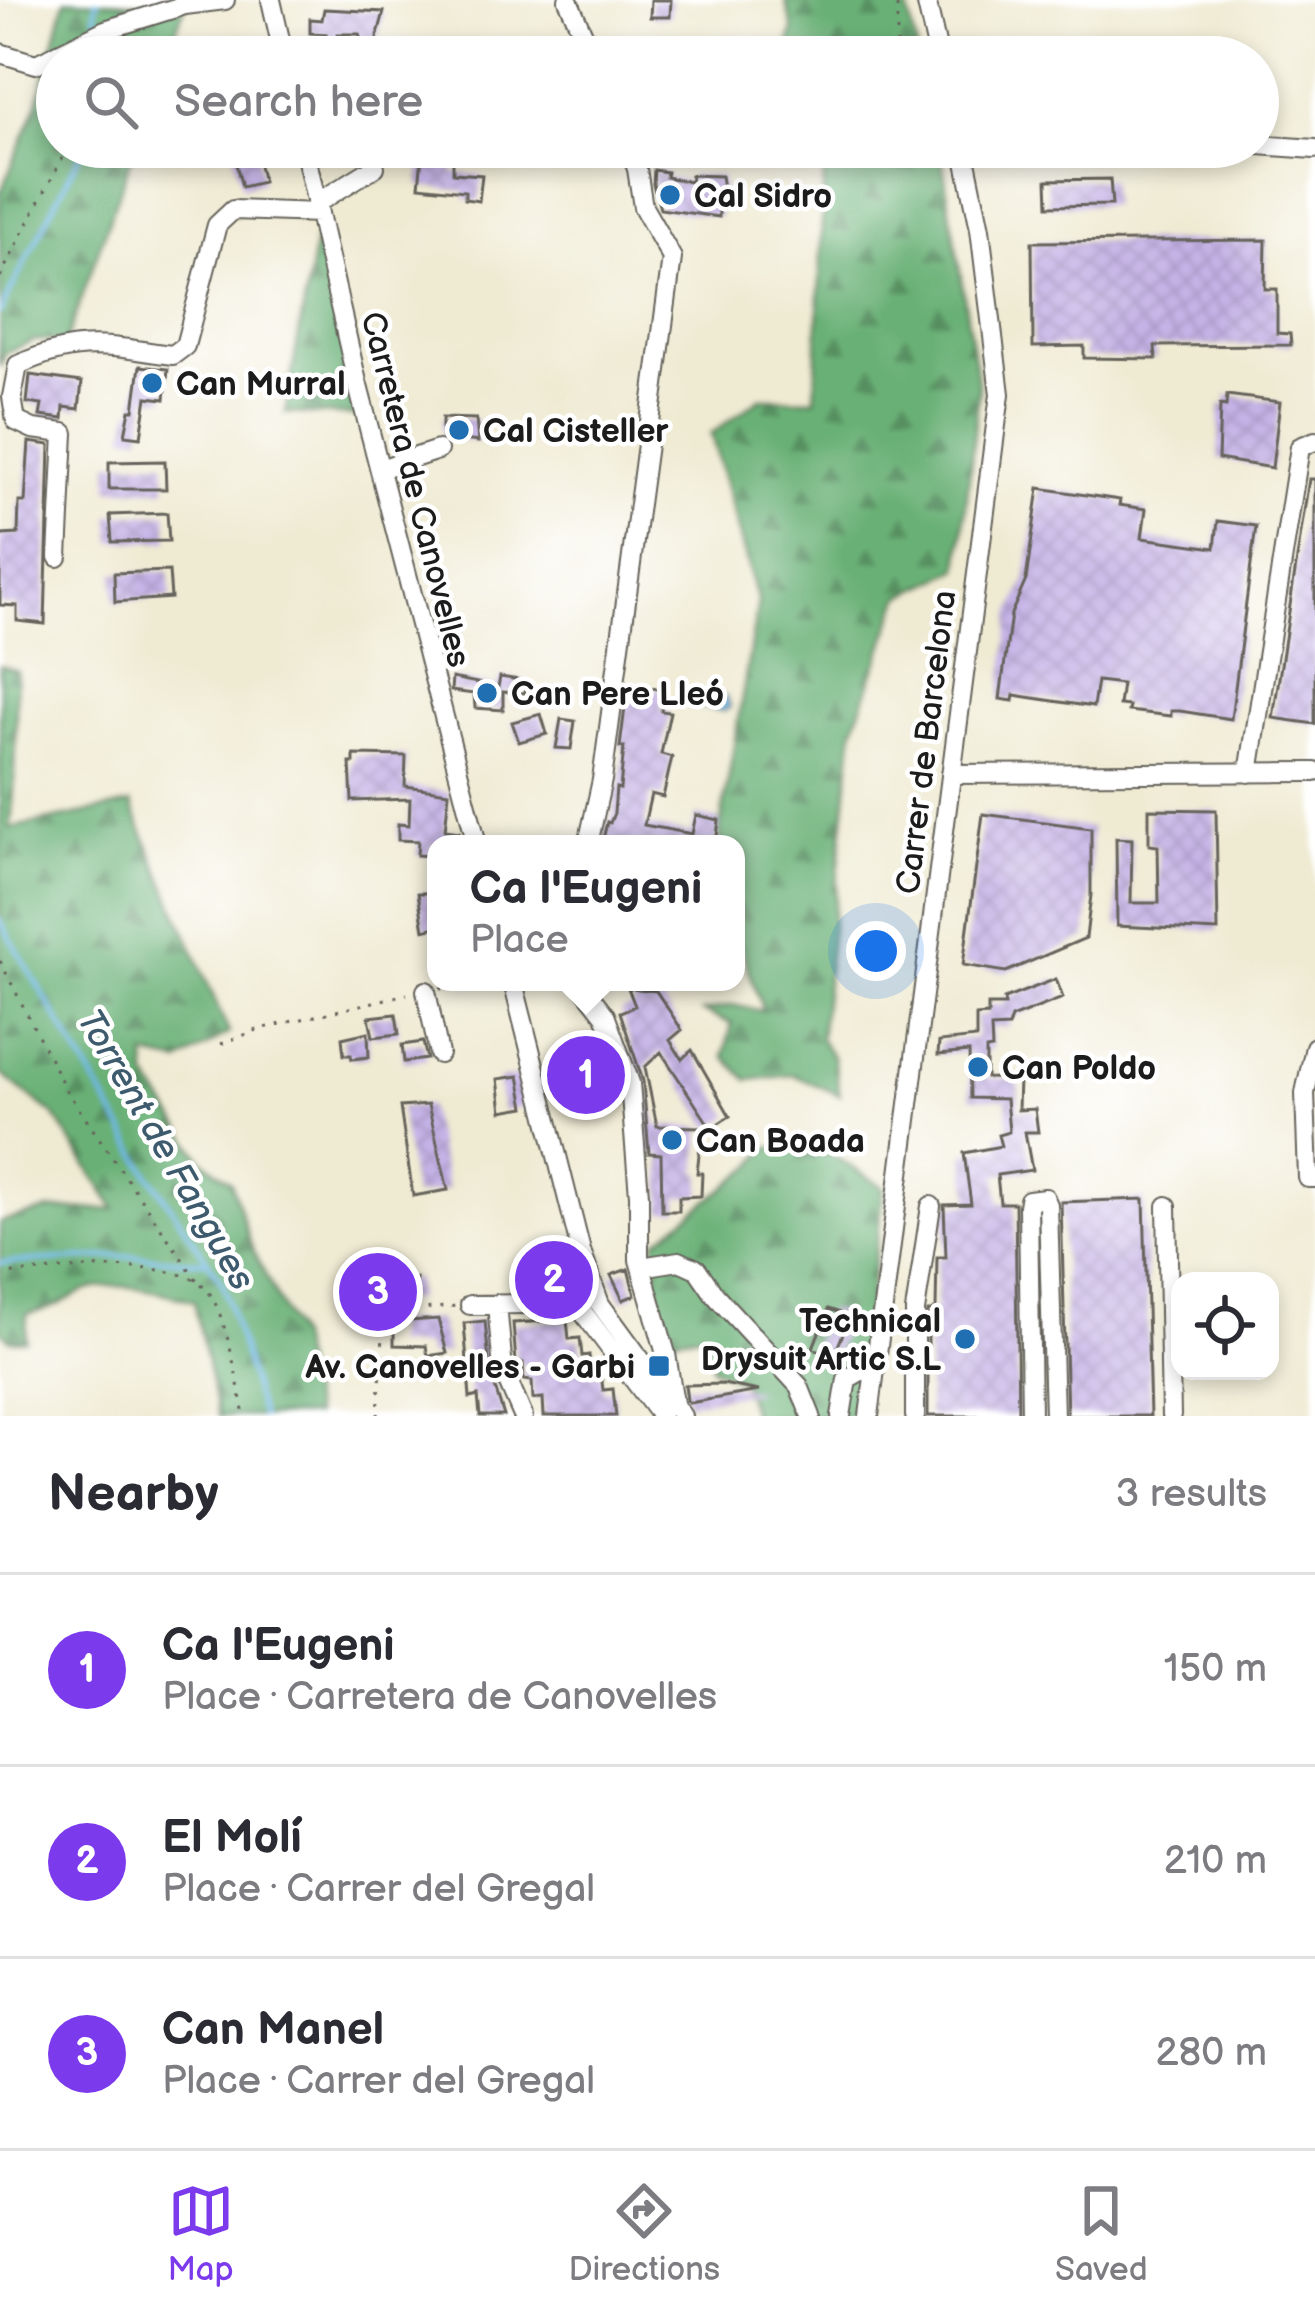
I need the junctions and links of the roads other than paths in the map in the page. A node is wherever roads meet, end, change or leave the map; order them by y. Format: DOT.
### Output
graph roads {
  1 [pos="225,0"];
  2 [pos="272,0"];
  3 [pos="568,0"];
  4 [pos="926,0"];
  5 [pos="184,3"];
  6 [pos="94,36"];
  7 [pos="280,36"];
  8 [pos="584,36"];
  9 [pos="934,36"];
  10 [pos="0,53"];
  11 [pos="36,64"];
  12 [pos="1279,146"];
  13 [pos="1315,149"];
  14 [pos="309,168"];
  15 [pos="374,168"];
  16 [pos="638,168"];
  17 [pos="967,168"];
  18 [pos="318,208"];
  19 [pos="1315,441"];
  20 [pos="438,450"];
  21 [pos="380,470"];
  22 [pos="58,557"];
  23 [pos="1249,772"];
  24 [pos="1315,772"];
  25 [pos="951,774"];
  26 [pos="475,835"];
  27 [pos="590,835"];
  28 [pos="426,991"];
  29 [pos="514,991"];
  30 [pos="586,991"];
  31 [pos="1315,1047"];
  32 [pos="439,1054"];
  33 [pos="1315,1178"];
  34 [pos="931,1206"];
  35 [pos="1167,1206"];
  36 [pos="641,1267"];
  37 [pos="576,1303"];
  38 [pos="497,1304"];
  39 [pos="600,1304"];
  40 [pos="470,1305"];
  41 [pos="875,1362"];
  42 [pos="672,1414"];
  43 [pos="523,1416"];
  44 [pos="811,1416"];
  45 [pos="841,1416"];
  46 [pos="868,1416"];
  47 [pos="914,1416"];
  48 [pos="1031,1416"];
  49 [pos="1054,1416"];
  50 [pos="1171,1416"];
  1 -- 5 [label="street"];
  2 -- 7 [label="street"];
  3 -- 8 [label="street"];
  4 -- 9 [label="street"];
  5 -- 6 [label="street"];
  10 -- 11 [label="street"];
  12 -- 13 [label="street"];
  14 -- 18 [label="street, Carretera de Canovelles"];
  15 -- 18 [label="street"];
  16 -- 27 [label="street"];
  17 -- 25 [label="street, Carrer de Barcelona"];
  18 -- 21 [label="street, Carretera de Canovelles"];
  18 -- 22 [label="street"];
  19 -- 23 [label="street"];
  20 -- 21 [label="street"];
  21 -- 26 [label="street, Carretera de Canovelles"];
  23 -- 24 [label="street"];
  23 -- 25 [label="street"];
  25 -- 41 [label="street, Carrer de Barcelona"];
  28 -- 32 [label="street"];
  29 -- 39 [label="street"];
  30 -- 36 [label="street"];
  31 -- 33 [label="street"];
  34 -- 47 [label="street"];
  35 -- 50 [label="street"];
  36 -- 42 [label="street"];
  36 -- 44 [label="street"];
  37 -- 38 [label="street"];
  37 -- 39 [label="street"];
  37 -- 42 [label="street"];
  38 -- 40 [label="street"];
  38 -- 43 [label="street"];
  39 -- 42 [label="street"];
  41 -- 45 [label="street"];
  41 -- 46 [label="street, Carrer de Barcelona"];
  48 -- 49 [label="street"];
}
